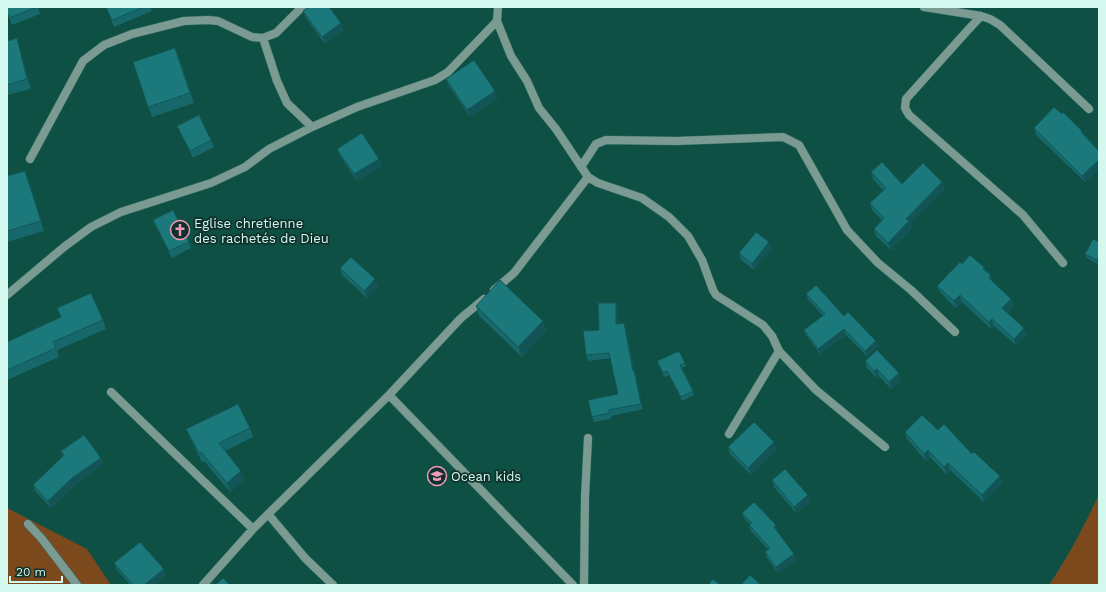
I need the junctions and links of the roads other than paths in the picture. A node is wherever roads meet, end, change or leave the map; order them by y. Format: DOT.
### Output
graph roads {
  1 [pos="302,7"];
  2 [pos="498,7"];
  3 [pos="924,7"];
  4 [pos="981,16"];
  5 [pos="497,21"];
  6 [pos="263,38"];
  7 [pos="1089,109"];
  8 [pos="312,127"];
  9 [pos="30,159"];
  10 [pos="581,167"];
  11 [pos="588,177"];
  12 [pos="1063,263"];
  13 [pos="7,296"];
  14 [pos="955,332"];
  15 [pos="779,351"];
  16 [pos="111,392"];
  17 [pos="389,395"];
  18 [pos="730,434"];
  19 [pos="588,438"];
  20 [pos="885,447"];
  21 [pos="268,514"];
  22 [pos="28,524"];
  23 [pos="252,529"];
  24 [pos="77,585"];
  25 [pos="203,585"];
  26 [pos="333,585"];
  27 [pos="573,585"];
  28 [pos="584,585"];
  1 -- 6 [label="street"];
  2 -- 5 [label="street"];
  3 -- 4 [label="street"];
  4 -- 7 [label="street"];
  4 -- 12 [label="street"];
  5 -- 8 [label="street"];
  5 -- 10 [label="street"];
  6 -- 8 [label="street"];
  6 -- 9 [label="street"];
  8 -- 13 [label="street"];
  10 -- 11 [label="street"];
  10 -- 14 [label="street"];
  11 -- 15 [label="street"];
  11 -- 17 [label="street"];
  15 -- 18 [label="street"];
  15 -- 20 [label="street"];
  16 -- 23 [label="street"];
  17 -- 21 [label="street"];
  17 -- 27 [label="street"];
  19 -- 28 [label="street"];
  21 -- 23 [label="street"];
  21 -- 26 [label="street"];
  22 -- 24 [label="street"];
  23 -- 25 [label="street"];
}
